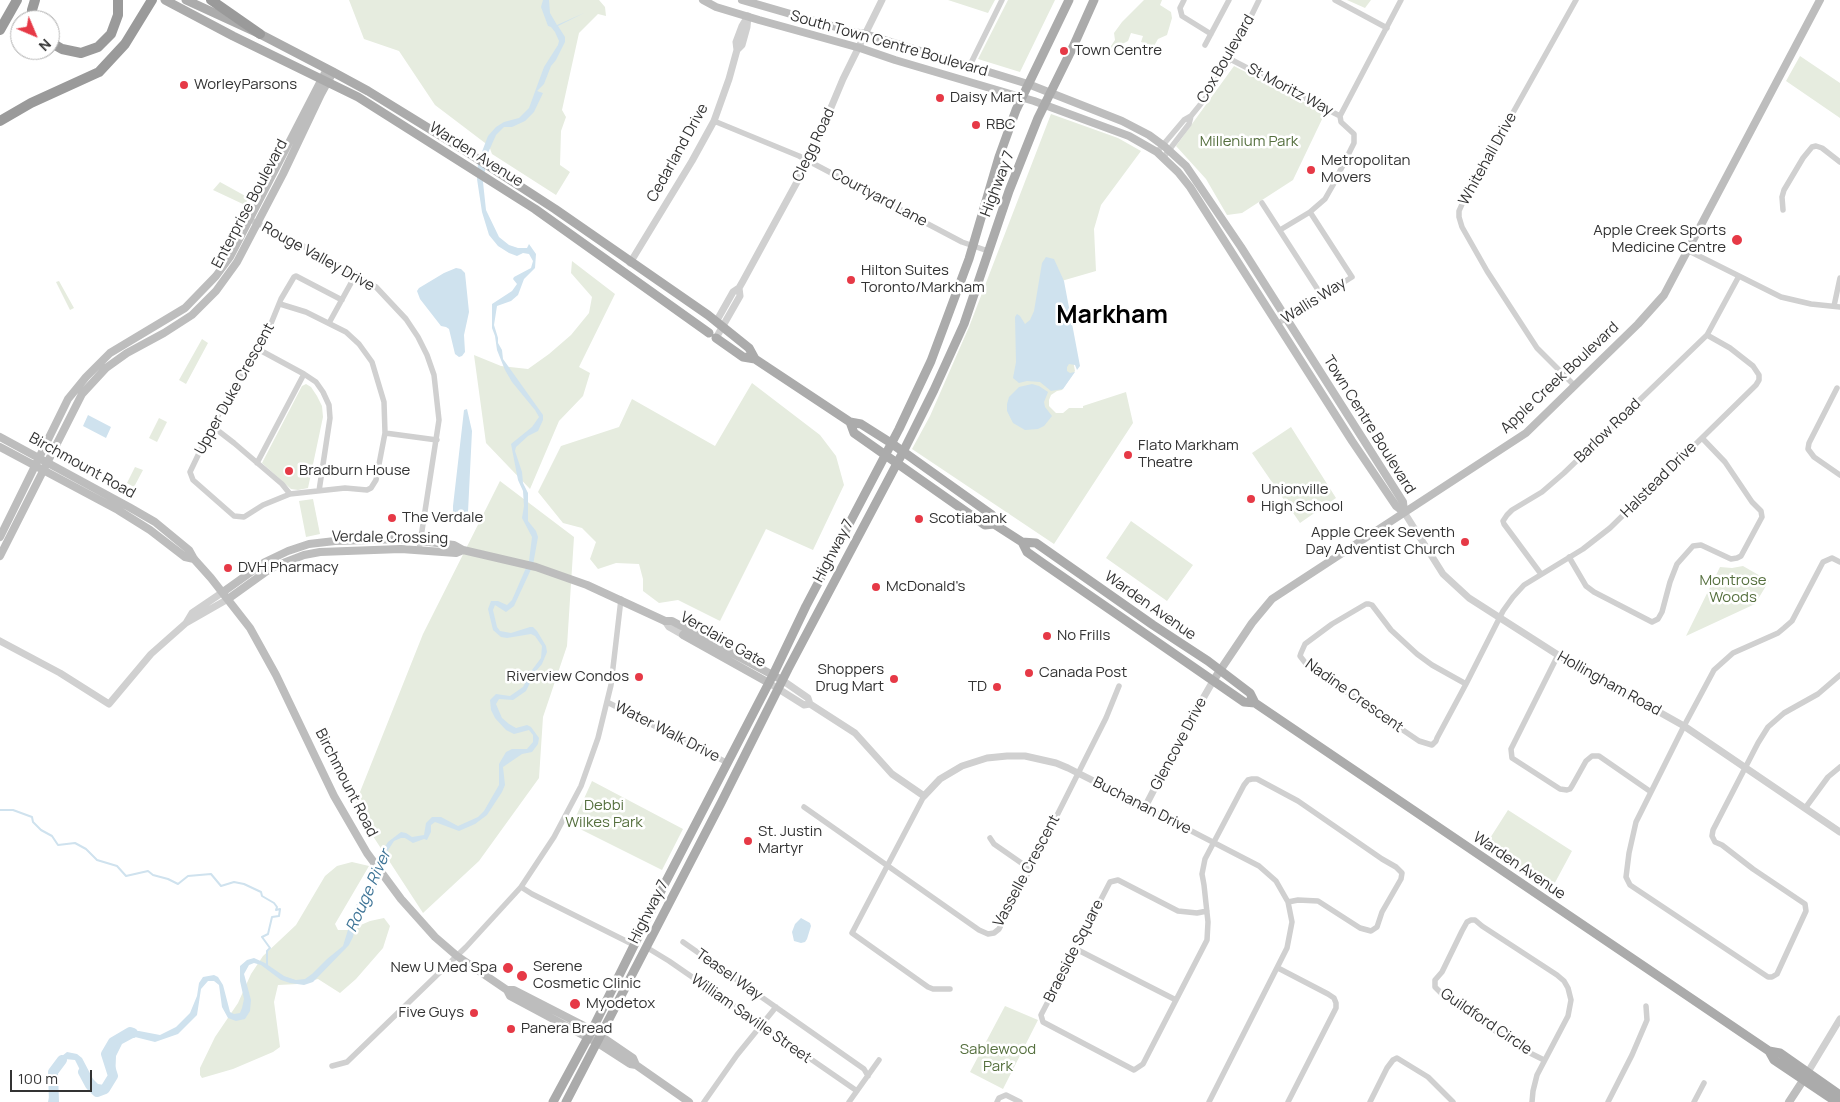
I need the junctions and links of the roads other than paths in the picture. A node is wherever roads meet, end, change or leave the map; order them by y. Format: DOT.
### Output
graph roads {
  1 [pos="17,0"];
  2 [pos="118,0"];
  3 [pos="152,0"];
  4 [pos="165,0"];
  5 [pos="186,0"];
  6 [pos="211,0"];
  7 [pos="742,0"];
  8 [pos="882,0"];
  9 [pos="1002,0"];
  10 [pos="1069,0"];
  11 [pos="1094,0"];
  12 [pos="1184,0"];
  13 [pos="1229,0"];
  14 [pos="1259,0"];
  15 [pos="1335,0"];
  16 [pos="1401,0"];
  17 [pos="1576,0"];
  18 [pos="1820,0"];
  19 [pos="706,1"];
  20 [pos="753,4"];
  21 [pos="748,16"];
  22 [pos="1387,28"];
  23 [pos="0,30"];
  24 [pos="260,34"];
  25 [pos="865,34"];
  26 [pos="1211,34"];
  27 [pos="1205,45"];
  28 [pos="860,48"];
  29 [pos="60,49"];
  30 [pos="1230,59"];
  31 [pos="970,65"];
  32 [pos="330,70"];
  33 [pos="325,80"];
  34 [pos="1028,84"];
  35 [pos="1051,93"];
  36 [pos="1022,98"];
  37 [pos="1044,105"];
  38 [pos="1340,116"];
  39 [pos="0,121"];
  40 [pos="714,121"];
  41 [pos="1166,148"];
  42 [pos="1160,155"];
  43 [pos="809,160"];
  44 [pos="1840,162"];
  45 [pos="1262,203"];
  46 [pos="1783,210"];
  47 [pos="1310,212"];
  48 [pos="249,219"];
  49 [pos="257,223"];
  50 [pos="1280,230"];
  51 [pos="973,246"];
  52 [pos="988,250"];
  53 [pos="1687,250"];
  54 [pos="630,263"];
  55 [pos="356,274"];
  56 [pos="1739,276"];
  57 [pos="1840,278"];
  58 [pos="1322,296"];
  59 [pos="342,300"];
  60 [pos="280,304"];
  61 [pos="1837,306"];
  62 [pos="1286,318"];
  63 [pos="329,323"];
  64 [pos="1277,324"];
  65 [pos="719,325"];
  66 [pos="1708,334"];
  67 [pos="712,335"];
  68 [pos="256,348"];
  69 [pos="755,359"];
  70 [pos="304,374"];
  71 [pos="1574,386"];
  72 [pos="1837,388"];
  73 [pos="850,422"];
  74 [pos="212,426"];
  75 [pos="385,433"];
  76 [pos="0,437"];
  77 [pos="1702,438"];
  78 [pos="437,440"];
  79 [pos="891,443"];
  80 [pos="0,447"];
  81 [pos="903,452"];
  82 [pos="884,456"];
  83 [pos="39,457"];
  84 [pos="47,461"];
  85 [pos="257,463"];
  86 [pos="896,464"];
  87 [pos="38,468"];
  88 [pos="1840,475"];
  89 [pos="319,491"];
  90 [pos="290,494"];
  91 [pos="1404,512"];
  92 [pos="994,524"];
  93 [pos="0,537"];
  94 [pos="421,540"];
  95 [pos="1022,542"];
  96 [pos="419,550"];
  97 [pos="463,550"];
  98 [pos="0,556"];
  99 [pos="1568,557"];
  100 [pos="194,559"];
  101 [pos="1840,562"];
  102 [pos="1540,574"];
  103 [pos="223,592"];
  104 [pos="228,599"];
  105 [pos="621,600"];
  106 [pos="1500,618"];
  107 [pos="665,621"];
  108 [pos="186,623"];
  109 [pos="683,635"];
  110 [pos="0,641"];
  111 [pos="1558,655"];
  112 [pos="1219,670"];
  113 [pos="1840,674"];
  114 [pos="771,679"];
  115 [pos="1213,681"];
  116 [pos="780,684"];
  117 [pos="1466,684"];
  118 [pos="1119,686"];
  119 [pos="607,702"];
  120 [pos="1255,703"];
  121 [pos="1684,726"];
  122 [pos="728,763"];
  123 [pos="1746,767"];
  124 [pos="1840,767"];
  125 [pos="1078,773"];
  126 [pos="1651,792"];
  127 [pos="924,796"];
  128 [pos="804,807"];
  129 [pos="1145,807"];
  130 [pos="1806,807"];
  131 [pos="1840,832"];
  132 [pos="990,838"];
  133 [pos="1213,843"];
  134 [pos="887,865"];
  135 [pos="1030,869"];
  136 [pos="522,887"];
  137 [pos="1288,902"];
  138 [pos="1207,911"];
  139 [pos="682,942"];
  140 [pos="634,946"];
  141 [pos="646,947"];
  142 [pos="1076,948"];
  143 [pos="457,956"];
  144 [pos="1278,968"];
  145 [pos="950,989"];
  146 [pos="1176,1000"];
  147 [pos="1646,1006"];
  148 [pos="776,1007"];
  149 [pos="1840,1019"];
  150 [pos="760,1025"];
  151 [pos="589,1034"];
  152 [pos="598,1039"];
  153 [pos="879,1060"];
  154 [pos="1544,1060"];
  155 [pos="332,1066"];
  156 [pos="868,1076"];
  157 [pos="1806,1076"];
  158 [pos="1704,1083"];
  159 [pos="857,1091"];
  160 [pos="1840,1094"];
  161 [pos="1840,1101"];
  162 [pos="552,1102"];
  163 [pos="566,1102"];
  164 [pos="688,1102"];
  165 [pos="704,1102"];
  166 [pos="849,1102"];
  167 [pos="997,1102"];
  168 [pos="1020,1102"];
  169 [pos="1209,1102"];
  170 [pos="1288,1102"];
  171 [pos="1370,1102"];
  172 [pos="1453,1102"];
  173 [pos="1532,1102"];
  174 [pos="1608,1102"];
  175 [pos="1694,1102"];
  176 [pos="1788,1102"];
  1 -- 23 [label="highway"];
  2 -- 29 [label="highway"];
  3 -- 39 [label="highway"];
  4 -- 33 [label="main road, Warden Avenue"];
  5 -- 24 [label="main road, Warden Avenue"];
  6 -- 24 [label="highway"];
  7 -- 20 [label="main road, South Town Centre Boulevard"];
  8 -- 25 [label="street, Clegg Road"];
  9 -- 31 [label="street"];
  10 -- 34 [label="main road, Highway 7"];
  11 -- 35 [label="main road, Highway 7"];
  12 -- 26 [label="street"];
  13 -- 26 [label="street"];
  14 -- 30 [label="street, Cox Boulevard"];
  15 -- 22 [label="street"];
  16 -- 22 [label="street, St Moritz Way"];
  17 -- 71 [label="street, Whitehall Drive"];
  18 -- 53 [label="main road, Apple Creek Boulevard"];
  19 -- 21 [label="main road, South Town Centre Boulevard"];
  20 -- 21 [label="main road, Cedarland Drive"];
  20 -- 25 [label="main road, South Town Centre Boulevard"];
  21 -- 28 [label="main road, South Town Centre Boulevard"];
  21 -- 40 [label="street, Cedarland Drive"];
  22 -- 38 [label="street, St Moritz Way"];
  24 -- 32 [label="main road, Warden Avenue"];
  25 -- 28 [label="street, Clegg Road"];
  25 -- 31 [label="main road, South Town Centre Boulevard"];
  26 -- 27 [label="street"];
  28 -- 36 [label="main road, South Town Centre Boulevard"];
  28 -- 43 [label="street, Clegg Road"];
  30 -- 38 [label="street, St Moritz Way"];
  30 -- 41 [label="street, Cox Boulevard"];
  31 -- 34 [label="main road, South Town Centre Boulevard"];
  32 -- 33 [label="main road, Enterprise Boulevard"];
  32 -- 54 [label="main road, Warden Avenue"];
  33 -- 48 [label="main road, Enterprise Boulevard"];
  33 -- 49 [label="main road, Enterprise Boulevard"];
  33 -- 67 [label="main road, Warden Avenue"];
  34 -- 35 [label="main road, Town Centre Boulevard"];
  34 -- 36 [label="main road, Highway 7"];
  35 -- 37 [label="main road, Highway 7"];
  35 -- 41 [label="main road, Town Centre Boulevard"];
  36 -- 37 [label="main road, Town Centre Boulevard"];
  36 -- 51 [label="main road, Highway 7"];
  37 -- 42 [label="main road, Town Centre Boulevard"];
  37 -- 52 [label="main road, Highway 7"];
  38 -- 47 [label="street"];
  40 -- 43 [label="street, Courtyard Lane"];
  40 -- 54 [label="street, Cedarland Drive"];
  41 -- 42 [label="street, Cox Boulevard"];
  41 -- 62 [label="main road, Town Centre Boulevard"];
  42 -- 64 [label="main road, Town Centre Boulevard"];
  43 -- 51 [label="street, Courtyard Lane"];
  43 -- 65 [label="street, Clegg Road"];
  44 -- 46 [label="street"];
  45 -- 50 [label="street"];
  47 -- 50 [label="street"];
  47 -- 58 [label="street, Wallis Way"];
  48 -- 49 [label="street, Rouge Valley Drive"];
  48 -- 83 [label="main road, Enterprise Boulevard"];
  49 -- 55 [label="street, Rouge Valley Drive"];
  49 -- 84 [label="main road, Enterprise Boulevard"];
  50 -- 58 [label="street"];
  51 -- 52 [label="street, Courtyard Lane"];
  51 -- 79 [label="main road, Highway 7"];
  52 -- 81 [label="main road, Highway 7"];
  53 -- 56 [label="street"];
  53 -- 71 [label="main road, Apple Creek Boulevard"];
  54 -- 65 [label="main road, Warden Avenue"];
  55 -- 59 [label="street"];
  55 -- 78 [label="street, Rouge Valley Drive"];
  56 -- 61 [label="street"];
  56 -- 66 [label="street, Barlow Road"];
  57 -- 61 [label="street"];
  58 -- 62 [label="street, Wallis Way"];
  59 -- 60 [label="street, Upper Duke Crescent"];
  59 -- 63 [label="street"];
  60 -- 63 [label="street"];
  60 -- 68 [label="street, Upper Duke Crescent"];
  62 -- 64 [label="street, Wallis Way"];
  62 -- 91 [label="main road, Town Centre Boulevard"];
  63 -- 75 [label="street"];
  64 -- 91 [label="main road, Town Centre Boulevard"];
  65 -- 67 [label="street, Clegg Road"];
  65 -- 69 [label="main road, Warden Avenue"];
  66 -- 77 [label="street, Halstead Drive"];
  66 -- 102 [label="street, Barlow Road"];
  67 -- 69 [label="main road, Warden Avenue"];
  68 -- 70 [label="street"];
  68 -- 74 [label="street, Upper Duke Crescent"];
  69 -- 73 [label="main road, Warden Avenue"];
  70 -- 85 [label="street"];
  70 -- 89 [label="street"];
  71 -- 91 [label="main road, Apple Creek Boulevard"];
  72 -- 88 [label="street"];
  73 -- 79 [label="main road, Warden Avenue"];
  73 -- 82 [label="main road, Warden Avenue"];
  74 -- 85 [label="street"];
  74 -- 90 [label="street, Upper Duke Crescent"];
  75 -- 78 [label="street"];
  75 -- 89 [label="street, Upper Duke Crescent"];
  76 -- 83 [label="main road, Birchmount Road"];
  77 -- 99 [label="street, Halstead Drive"];
  77 -- 99 [label="street"];
  78 -- 94 [label="street, Rouge Valley Drive"];
  79 -- 81 [label="main road, Warden Avenue"];
  79 -- 82 [label="main road, Highway 7"];
  80 -- 87 [label="main road, Birchmount Road"];
  81 -- 86 [label="main road, Highway 7"];
  81 -- 92 [label="main road, Warden Avenue"];
  82 -- 86 [label="main road, Warden Avenue"];
  82 -- 114 [label="main road, Highway 7"];
  83 -- 84 [label="main road, Birchmount Road"];
  83 -- 87 [label="main road, Enterprise Boulevard"];
  84 -- 87 [label="main road, Enterprise Boulevard"];
  84 -- 100 [label="main road, Birchmount Road"];
  85 -- 90 [label="street"];
  86 -- 92 [label="main road, Warden Avenue"];
  86 -- 116 [label="main road, Highway 7"];
  87 -- 93 [label="main road, Enterprise Boulevard"];
  87 -- 98 [label="main road, Enterprise Boulevard"];
  87 -- 100 [label="main road, Birchmount Road"];
  89 -- 90 [label="street, Upper Duke Crescent"];
  91 -- 106 [label="street, Hollingham Road"];
  91 -- 112 [label="main road, Apple Creek Boulevard"];
  92 -- 95 [label="main road, Warden Avenue"];
  94 -- 96 [label="street, Rouge Valley Drive"];
  94 -- 97 [label="main road, Verdale Crossing"];
  94 -- 103 [label="main road, Verdale Crossing"];
  95 -- 112 [label="main road, Warden Avenue"];
  95 -- 115 [label="main road, Warden Avenue"];
  96 -- 97 [label="main road, Verdale Crossing"];
  96 -- 104 [label="main road, Verdale Crossing"];
  97 -- 105 [label="main road, Verdale Crossing"];
  99 -- 102 [label="street, Halstead Drive"];
  100 -- 103 [label="main road, Birchmount Road"];
  101 -- 121 [label="street"];
  102 -- 106 [label="street, Halstead Drive"];
  103 -- 104 [label="main road, Birchmount Road"];
  103 -- 108 [label="street, Verdale Crossing"];
  104 -- 108 [label="street, Verdale Crossing"];
  104 -- 143 [label="main road, Birchmount Road"];
  105 -- 107 [label="main road, Verdale Crossing"];
  105 -- 119 [label="street"];
  106 -- 111 [label="street, Hollingham Road"];
  106 -- 117 [label="street, Nadine Crescent"];
  107 -- 109 [label="street, Verclaire Gate"];
  107 -- 114 [label="main road, Verclaire Gate"];
  108 -- 110 [label="street, Verdale Crossing"];
  109 -- 114 [label="main road, Verclaire Gate"];
  111 -- 121 [label="street, Hollingham Road"];
  111 -- 126 [label="street"];
  112 -- 115 [label="main road, Apple Creek Boulevard"];
  112 -- 120 [label="main road, Warden Avenue"];
  113 -- 123 [label="street"];
  114 -- 116 [label="main road, Verclaire Gate"];
  114 -- 122 [label="main road, Highway 7"];
  115 -- 120 [label="main road, Warden Avenue"];
  115 -- 129 [label="street, Glencove Drive"];
  116 -- 127 [label="street, Verclaire Gate"];
  116 -- 141 [label="main road, Highway 7"];
  117 -- 117 [label="street, Nadine Crescent"];
  118 -- 125 [label="street, Vasselle Crescent"];
  119 -- 122 [label="street, Water Walk Drive"];
  119 -- 136 [label="street"];
  120 -- 157 [label="main road, Warden Avenue"];
  121 -- 123 [label="street, Hollingham Road"];
  121 -- 126 [label="street"];
  122 -- 140 [label="main road, Highway 7"];
  123 -- 126 [label="street"];
  123 -- 130 [label="street, Hollingham Road"];
  124 -- 130 [label="street"];
  125 -- 127 [label="street, Buchanan Drive"];
  125 -- 129 [label="street, Buchanan Drive"];
  125 -- 135 [label="street, Vasselle Crescent"];
  127 -- 134 [label="street, Buchanan Drive"];
  128 -- 134 [label="street"];
  129 -- 133 [label="street, Buchanan Drive"];
  130 -- 131 [label="street, Hollingham Road"];
  132 -- 135 [label="street"];
  133 -- 137 [label="street, Buchanan Drive"];
  133 -- 137 [label="street, Braeside Square"];
  133 -- 138 [label="street, Braeside Square"];
  134 -- 135 [label="street, Vasselle Crescent"];
  134 -- 145 [label="street, Buchanan Drive"];
  136 -- 140 [label="street"];
  136 -- 143 [label="street"];
  137 -- 144 [label="street, Buchanan Drive"];
  138 -- 142 [label="street, Braeside Square"];
  138 -- 146 [label="street, Braeside Square"];
  139 -- 148 [label="street, Teasel Way"];
  140 -- 151 [label="main road, Highway 7"];
  141 -- 150 [label="street, William Saville Street"];
  141 -- 152 [label="main road, Highway 7"];
  142 -- 146 [label="street"];
  142 -- 146 [label="street, Braeside Square"];
  143 -- 151 [label="main road, Birchmount Road"];
  143 -- 155 [label="street"];
  144 -- 169 [label="street, Buchanan Drive"];
  144 -- 170 [label="street"];
  147 -- 174 [label="street"];
  148 -- 150 [label="street"];
  148 -- 156 [label="street, Teasel Way"];
  149 -- 157 [label="street"];
  150 -- 159 [label="street, William Saville Street"];
  150 -- 165 [label="street"];
  151 -- 152 [label="main road, Birchmount Road"];
  151 -- 162 [label="main road, Highway 7"];
  152 -- 163 [label="main road, Highway 7"];
  152 -- 164 [label="main road, Birchmount Road"];
  153 -- 156 [label="street"];
  154 -- 154 [label="street, Guildford Circle"];
  154 -- 173 [label="street, Guildford Circle"];
  156 -- 159 [label="street"];
  157 -- 160 [label="main road, Warden Avenue"];
  157 -- 161 [label="main road, Warden Avenue"];
  157 -- 176 [label="main road"];
  158 -- 175 [label="street"];
  159 -- 166 [label="street"];
  167 -- 168 [label="street"];
  171 -- 172 [label="street"];
}
